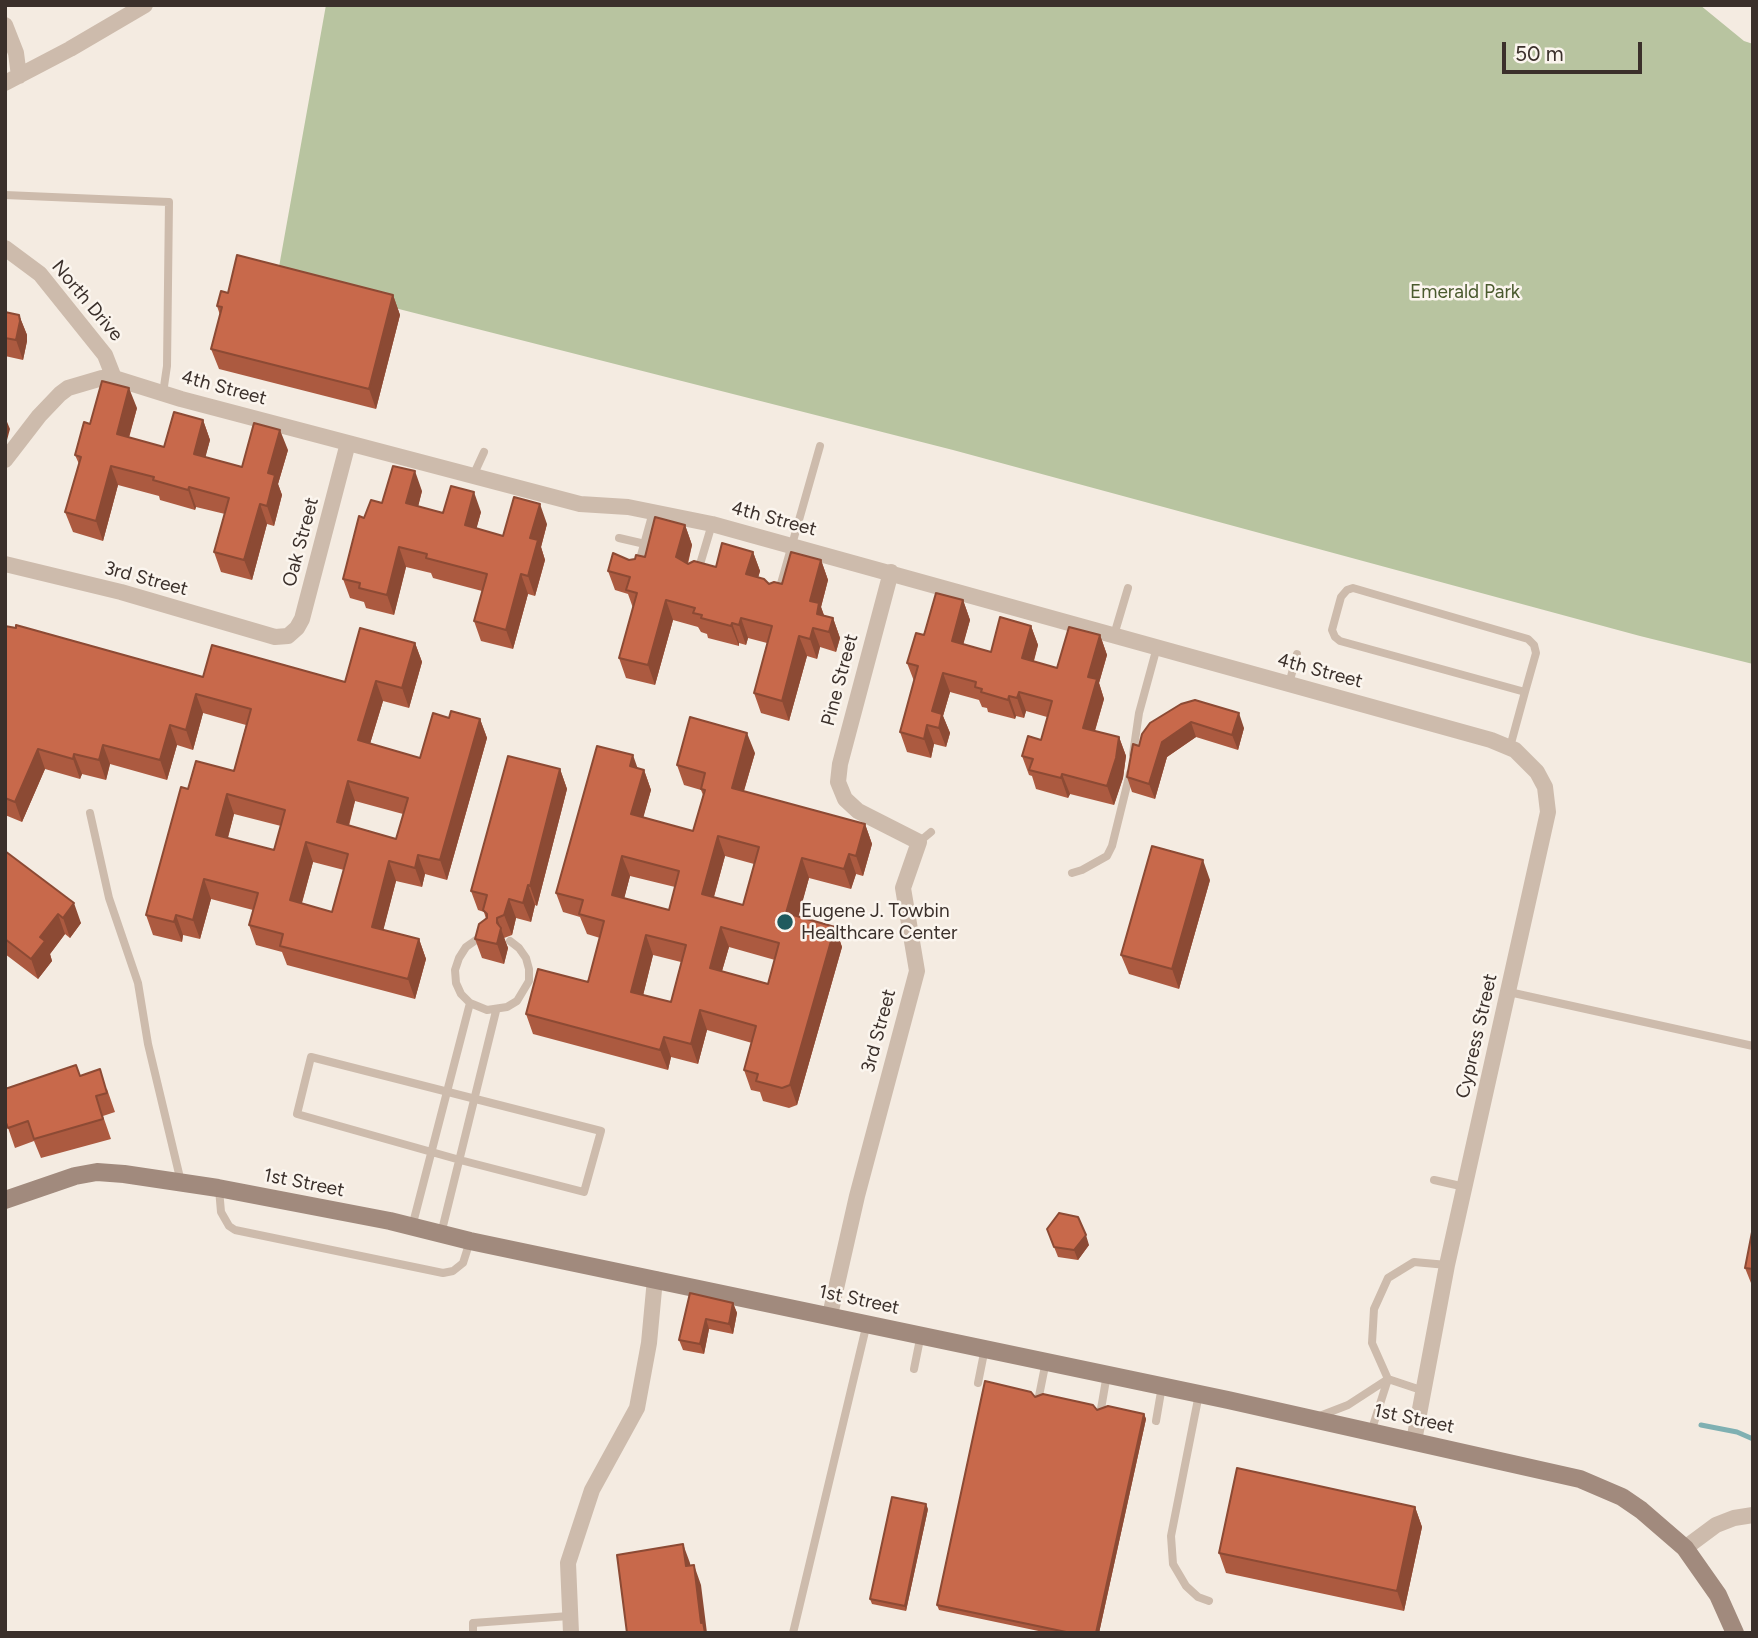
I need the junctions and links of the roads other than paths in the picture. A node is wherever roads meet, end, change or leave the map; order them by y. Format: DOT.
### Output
graph roads {
  1 [pos="145,5"];
  2 [pos="5,25"];
  3 [pos="12,79"];
  4 [pos="5,195"];
  5 [pos="5,248"];
  6 [pos="114,378"];
  7 [pos="163,393"];
  8 [pos="348,443"];
  9 [pos="820,446"];
  10 [pos="484,452"];
  11 [pos="5,460"];
  12 [pos="473,476"];
  13 [pos="653,512"];
  14 [pos="712,524"];
  15 [pos="619,538"];
  16 [pos="645,544"];
  17 [pos="791,545"];
  18 [pos="5,564"];
  19 [pos="891,572"];
  20 [pos="637,573"];
  21 [pos="696,577"];
  22 [pos="1128,587"];
  23 [pos="777,597"];
  24 [pos="1114,635"];
  25 [pos="275,638"];
  26 [pos="1157,648"];
  27 [pos="1297,654"];
  28 [pos="1289,684"];
  29 [pos="1525,692"];
  30 [pos="1420,720"];
  31 [pos="1510,747"];
  32 [pos="845,799"];
  33 [pos="90,813"];
  34 [pos="1072,873"];
  35 [pos="488,936"];
  36 [pos="510,941"];
  37 [pos="1509,992"];
  38 [pos="470,1003"];
  39 [pos="496,1010"];
  40 [pos="1753,1046"];
  41 [pos="447,1090"];
  42 [pos="475,1098"];
  43 [pos="431,1152"];
  44 [pos="460,1160"];
  45 [pos="1434,1180"];
  46 [pos="181,1182"];
  47 [pos="1465,1187"];
  48 [pos="219,1189"];
  49 [pos="5,1200"];
  50 [pos="412,1227"];
  51 [pos="441,1234"];
  52 [pos="470,1241"];
  53 [pos="1447,1265"];
  54 [pos="655,1279"];
  55 [pos="830,1315"];
  56 [pos="867,1323"];
  57 [pos="920,1334"];
  58 [pos="985,1348"];
  59 [pos="1046,1361"];
  60 [pos="914,1369"];
  61 [pos="1107,1374"];
  62 [pos="1388,1379"];
  63 [pos="978,1382"];
  64 [pos="1162,1386"];
  65 [pos="1424,1391"];
  66 [pos="1199,1394"];
  67 [pos="1039,1395"];
  68 [pos="1101,1409"];
  69 [pos="1314,1419"];
  70 [pos="1156,1421"];
  71 [pos="1371,1432"];
  72 [pos="1414,1441"];
  73 [pos="1753,1515"];
  74 [pos="1685,1548"];
  75 [pos="1209,1601"];
  76 [pos="569,1615"];
  77 [pos="473,1633"];
  78 [pos="571,1633"];
  79 [pos="793,1633"];
  80 [pos="1735,1633"];
  1 -- 3 [label="street"];
  2 -- 3 [label="street"];
  4 -- 7 [label="lane"];
  5 -- 6 [label="street, North Drive"];
  6 -- 7 [label="street, 4th Street"];
  6 -- 11 [label="street"];
  7 -- 8 [label="street, 4th Street"];
  8 -- 12 [label="street, 4th Street"];
  8 -- 25 [label="street, Oak Street"];
  9 -- 17 [label="lane"];
  10 -- 12 [label="lane"];
  12 -- 13 [label="street, 4th Street"];
  13 -- 14 [label="street, 4th Street"];
  13 -- 16 [label="lane"];
  14 -- 17 [label="street, 4th Street"];
  14 -- 21 [label="lane"];
  15 -- 16 [label="lane"];
  16 -- 20 [label="lane"];
  17 -- 19 [label="street, 4th Street"];
  17 -- 23 [label="lane"];
  18 -- 25 [label="street, 3rd Street"];
  19 -- 24 [label="street, 4th Street"];
  19 -- 32 [label="street, Pine Street"];
  22 -- 24 [label="lane"];
  24 -- 26 [label="street, 4th Street"];
  26 -- 28 [label="street, 4th Street"];
  26 -- 34 [label="lane"];
  27 -- 28 [label="lane"];
  28 -- 30 [label="street, 4th Street"];
  29 -- 29 [label="lane"];
  29 -- 31 [label="lane"];
  30 -- 31 [label="street, Cypress Street"];
  31 -- 37 [label="street, Cypress Street"];
  32 -- 55 [label="street, 3rd Street"];
  33 -- 46 [label="lane"];
  35 -- 38 [label="lane"];
  36 -- 39 [label="lane"];
  37 -- 40 [label="lane"];
  37 -- 47 [label="street, Cypress Street"];
  38 -- 39 [label="lane"];
  38 -- 41 [label="lane"];
  39 -- 42 [label="lane"];
  41 -- 42 [label="lane"];
  41 -- 43 [label="lane"];
  41 -- 43 [label="lane"];
  42 -- 44 [label="lane"];
  42 -- 44 [label="lane"];
  43 -- 44 [label="lane"];
  43 -- 50 [label="lane"];
  44 -- 51 [label="lane"];
  45 -- 47 [label="lane"];
  46 -- 48 [label="street, 1st Street"];
  46 -- 49 [label="street, 1st Street"];
  47 -- 53 [label="street, Cypress Street"];
  48 -- 50 [label="street, 1st Street"];
  48 -- 52 [label="lane"];
  50 -- 51 [label="street, 1st Street"];
  51 -- 52 [label="street, 1st Street"];
  52 -- 54 [label="street, 1st Street"];
  53 -- 62 [label="lane"];
  53 -- 65 [label="street, Cypress Street"];
  54 -- 55 [label="street, 1st Street"];
  54 -- 76 [label="street"];
  55 -- 56 [label="street, 1st Street"];
  56 -- 57 [label="street, 1st Street"];
  56 -- 79 [label="lane"];
  57 -- 58 [label="street, 1st Street"];
  57 -- 60 [label="lane"];
  58 -- 59 [label="street, 1st Street"];
  58 -- 63 [label="lane"];
  59 -- 61 [label="street, 1st Street"];
  59 -- 67 [label="lane"];
  61 -- 64 [label="street, 1st Street"];
  61 -- 68 [label="lane"];
  62 -- 65 [label="lane"];
  62 -- 69 [label="lane"];
  62 -- 71 [label="lane"];
  64 -- 66 [label="street, 1st Street"];
  64 -- 70 [label="lane"];
  65 -- 72 [label="street, Cypress Street"];
  66 -- 69 [label="street, 1st Street"];
  66 -- 75 [label="lane"];
  69 -- 71 [label="street, 1st Street"];
  71 -- 72 [label="street, 1st Street"];
  72 -- 74 [label="street, 1st Street"];
  73 -- 74 [label="street"];
  74 -- 80 [label="street, 1st Street"];
  76 -- 77 [label="lane"];
  76 -- 78 [label="street"];
}
